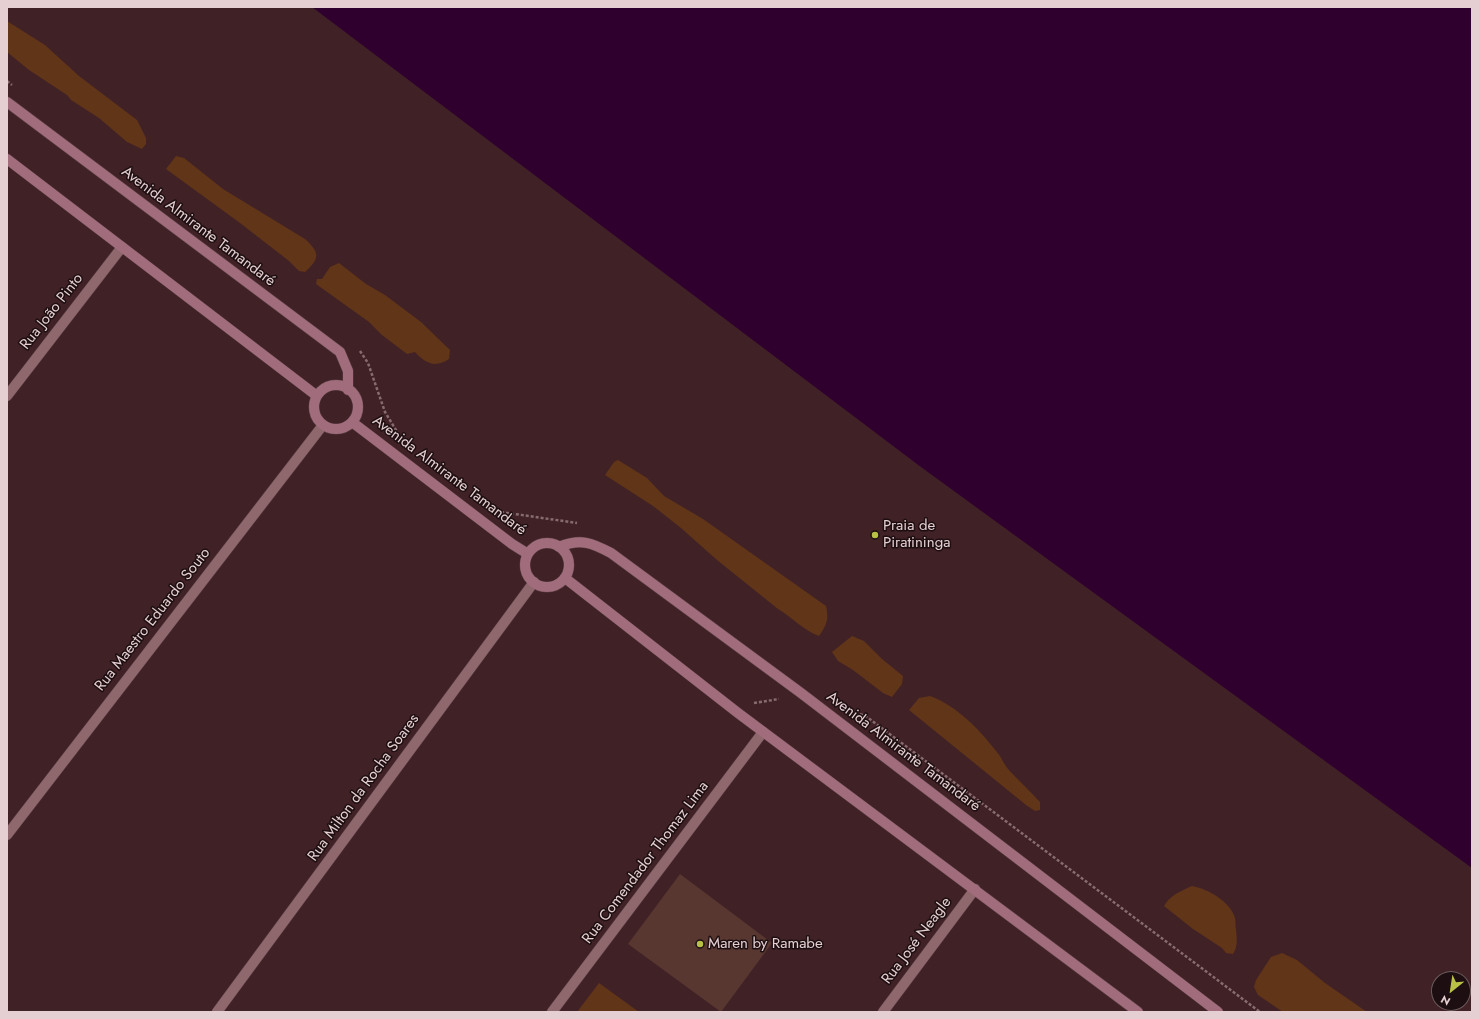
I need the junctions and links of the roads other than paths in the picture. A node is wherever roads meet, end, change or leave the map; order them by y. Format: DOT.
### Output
graph roads {
  1 [pos="7,102"];
  2 [pos="7,160"];
  3 [pos="122,247"];
  4 [pos="348,390"];
  5 [pos="7,396"];
  6 [pos="317,396"];
  7 [pos="352,422"];
  8 [pos="323,425"];
  9 [pos="559,547"];
  10 [pos="528,554"];
  11 [pos="565,578"];
  12 [pos="534,582"];
  13 [pos="763,732"];
  14 [pos="7,834"];
  15 [pos="975,889"];
  16 [pos="217,1012"];
  17 [pos="552,1012"];
  18 [pos="883,1012"];
  19 [pos="1138,1012"];
  20 [pos="1218,1012"];
  1 -- 4 [label="street, Avenida Almirante Tamandaré"];
  2 -- 3 [label="street"];
  3 -- 5 [label="street, Rua João Pinto"];
  3 -- 6 [label="street"];
  4 -- 6 [label="street"];
  4 -- 7 [label="street"];
  6 -- 8 [label="street"];
  7 -- 8 [label="street"];
  7 -- 10 [label="street, Avenida Almirante Tamandaré"];
  8 -- 14 [label="street, Rua Maestro Eduardo Souto"];
  9 -- 10 [label="street"];
  9 -- 11 [label="street"];
  9 -- 20 [label="street, Avenida Almirante Tamandaré"];
  10 -- 12 [label="street"];
  11 -- 12 [label="street"];
  11 -- 13 [label="street"];
  12 -- 16 [label="street, Rua Milton da Rocha Soares"];
  13 -- 15 [label="street"];
  13 -- 17 [label="street, Rua Comendador Thomaz Lima"];
  15 -- 18 [label="street, Rua José Neagle"];
  15 -- 19 [label="street"];
}
